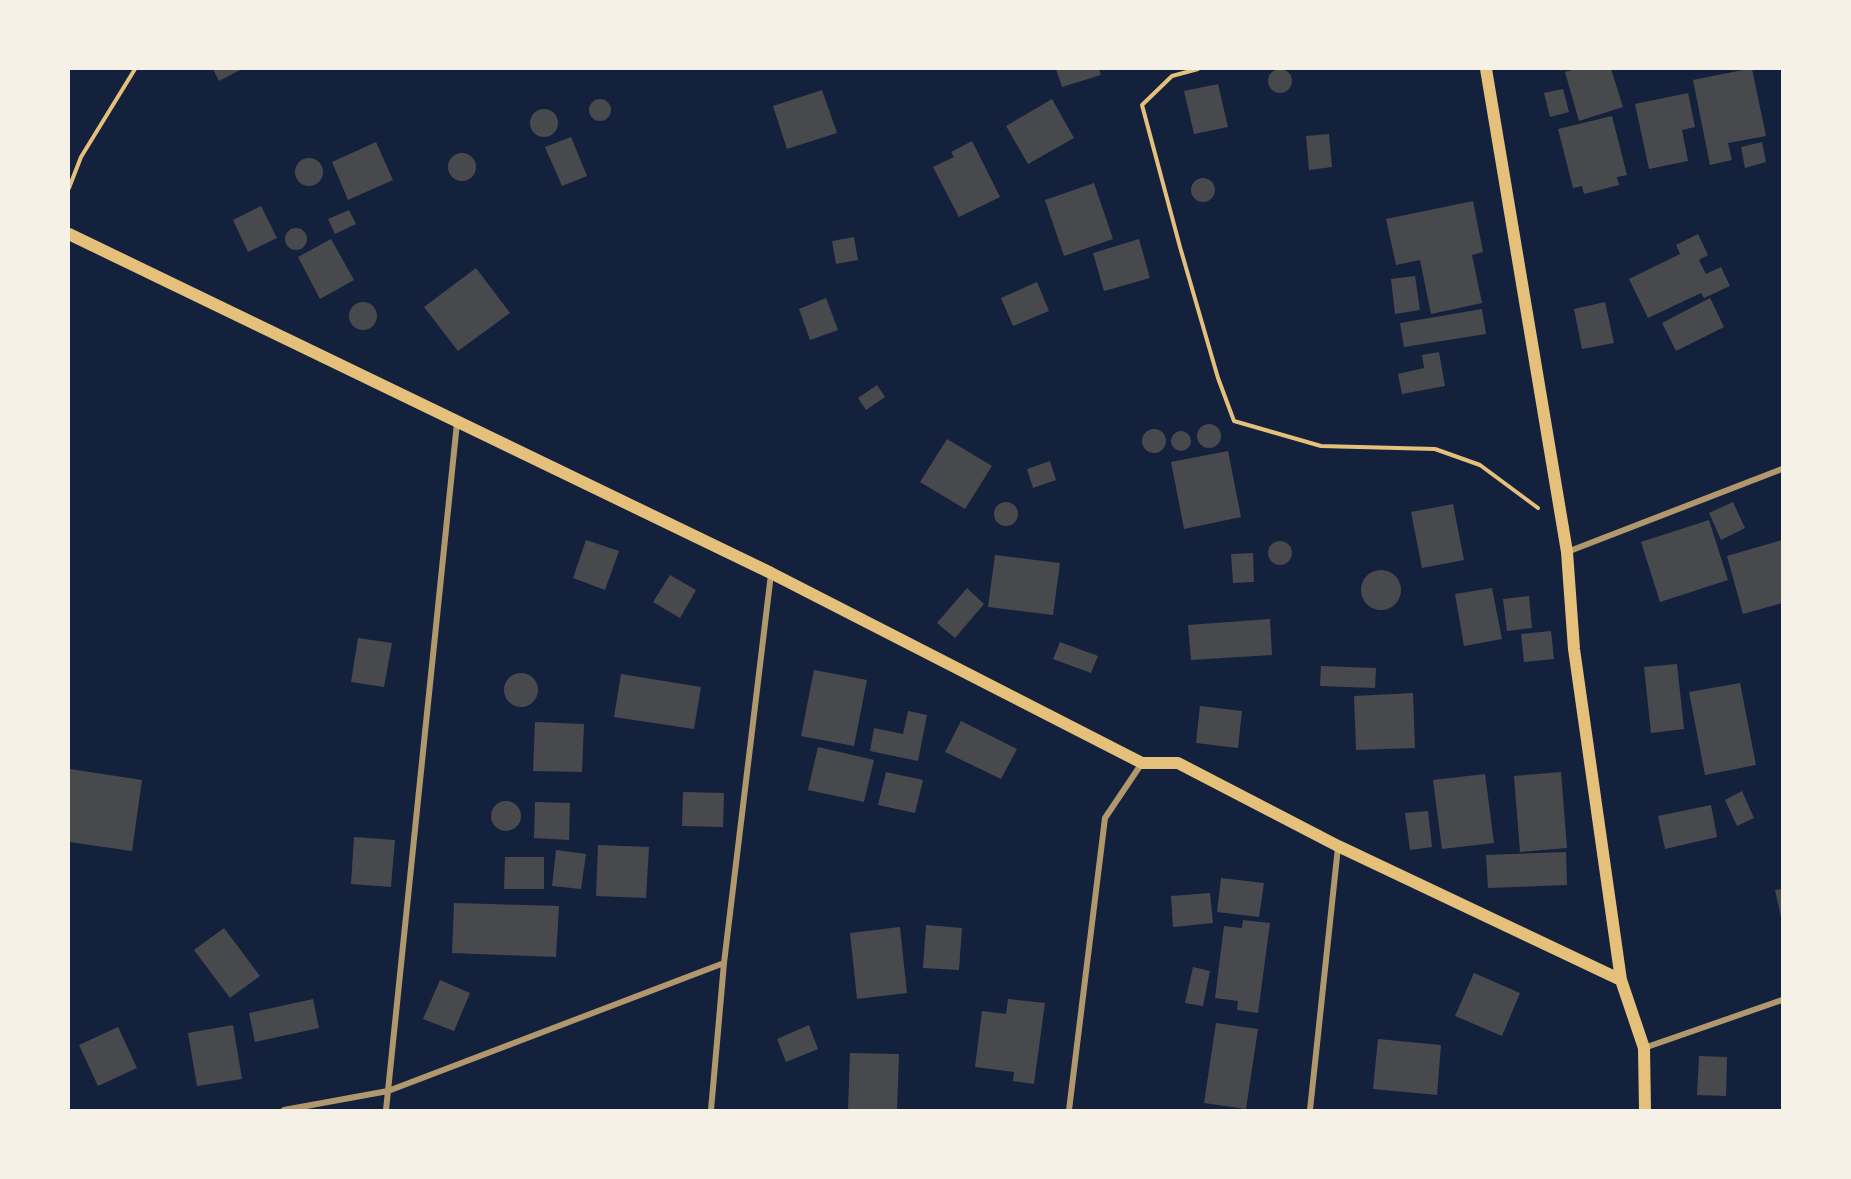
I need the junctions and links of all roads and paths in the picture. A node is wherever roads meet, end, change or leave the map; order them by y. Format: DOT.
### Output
graph roads {
  1 [pos="135,69"];
  2 [pos="1198,69"];
  3 [pos="1486,69"];
  4 [pos="69,188"];
  5 [pos="69,234"];
  6 [pos="457,423"];
  7 [pos="1782,470"];
  8 [pos="1563,526"];
  9 [pos="1567,552"];
  10 [pos="771,573"];
  11 [pos="1142,763"];
  12 [pos="1338,846"];
  13 [pos="724,963"];
  14 [pos="1621,980"];
  15 [pos="1782,1000"];
  16 [pos="1644,1048"];
  17 [pos="388,1092"];
  18 [pos="284,1110"];
  19 [pos="386,1110"];
  20 [pos="711,1110"];
  21 [pos="1069,1110"];
  22 [pos="1310,1110"];
  23 [pos="1645,1110"];
  1 -- 4 [label="path"];
  2 -- 8 [label="path"];
  3 -- 8 [label="main road"];
  5 -- 6 [label="main road"];
  6 -- 10 [label="main road"];
  6 -- 17 [label="street"];
  7 -- 9 [label="street"];
  8 -- 9 [label="main road"];
  9 -- 14 [label="main road"];
  10 -- 11 [label="main road"];
  10 -- 13 [label="street"];
  11 -- 12 [label="main road"];
  11 -- 21 [label="street"];
  12 -- 14 [label="main road"];
  12 -- 22 [label="street"];
  13 -- 17 [label="street"];
  13 -- 20 [label="street"];
  14 -- 16 [label="main road"];
  15 -- 16 [label="street"];
  16 -- 23 [label="main road"];
  17 -- 18 [label="street"];
  17 -- 19 [label="street"];
}
